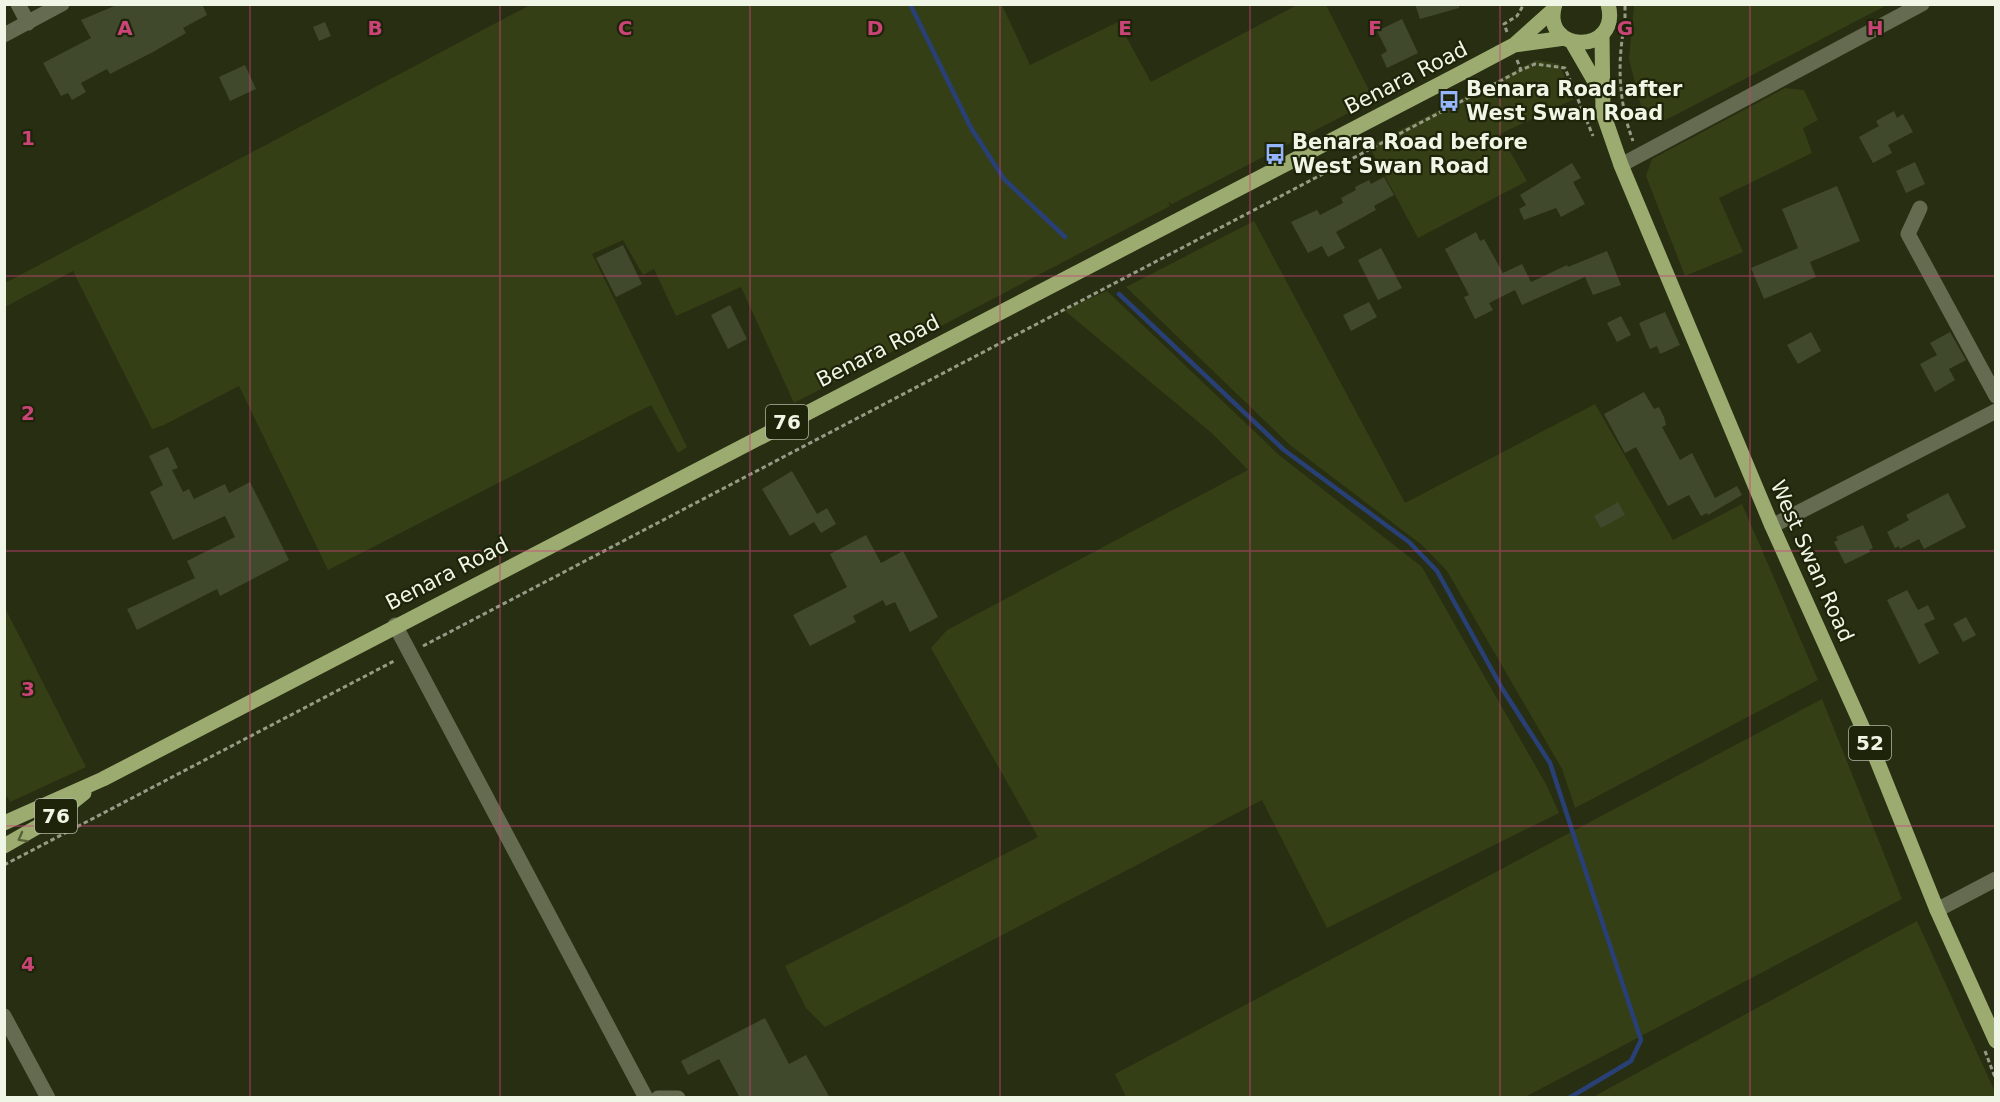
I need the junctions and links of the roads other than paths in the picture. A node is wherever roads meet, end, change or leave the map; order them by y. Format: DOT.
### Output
graph roads {
  1 [pos="18,4"];
  2 [pos="62,4"];
  3 [pos="1608,4"];
  4 [pos="1922,4"];
  5 [pos="1554,7"];
  6 [pos="28,23"];
  7 [pos="1602,34"];
  8 [pos="4,35"];
  9 [pos="1568,40"];
  10 [pos="1514,45"];
  11 [pos="1602,94"];
  12 [pos="1621,165"];
  13 [pos="1920,208"];
  14 [pos="1995,396"];
  15 [pos="1995,411"];
  16 [pos="1772,526"];
  17 [pos="395,625"];
  18 [pos="103,779"];
  19 [pos="4,823"];
  20 [pos="4,846"];
  21 [pos="1995,879"];
  22 [pos="1937,910"];
  23 [pos="4,1016"];
  24 [pos="1995,1041"];
  25 [pos="48,1098"];
  26 [pos="646,1098"];
  27 [pos="658,1098"];
  28 [pos="678,1098"];
  1 -- 6 [label="street"];
  2 -- 6 [label="street"];
  3 -- 7 [label="main road, 52"];
  4 -- 12 [label="street"];
  5 -- 9 [label="main road, 52"];
  5 -- 10 [label="main road, Benara Road / 76"];
  6 -- 8 [label="street"];
  7 -- 9 [label="main road, Benara Road"];
  7 -- 11 [label="main road, West Swan Road / 52"];
  9 -- 10 [label="main road, Benara Road / 76"];
  9 -- 11 [label="main road, West Swan Road / 52"];
  10 -- 17 [label="main road, Benara Road / 76"];
  11 -- 12 [label="main road, West Swan Road / 52"];
  12 -- 16 [label="main road, West Swan Road / 52"];
  13 -- 14 [label="street"];
  15 -- 16 [label="street"];
  16 -- 22 [label="main road, West Swan Road / 52"];
  17 -- 18 [label="main road, Benara Road / 76"];
  17 -- 26 [label="street"];
  18 -- 19 [label="main road, Benara Road / 76"];
  18 -- 20 [label="main road, Benara Road / 76, one-way"];
  21 -- 22 [label="street"];
  22 -- 24 [label="main road, West Swan Road / 52"];
  23 -- 25 [label="street"];
  27 -- 28 [label="street"];
}
